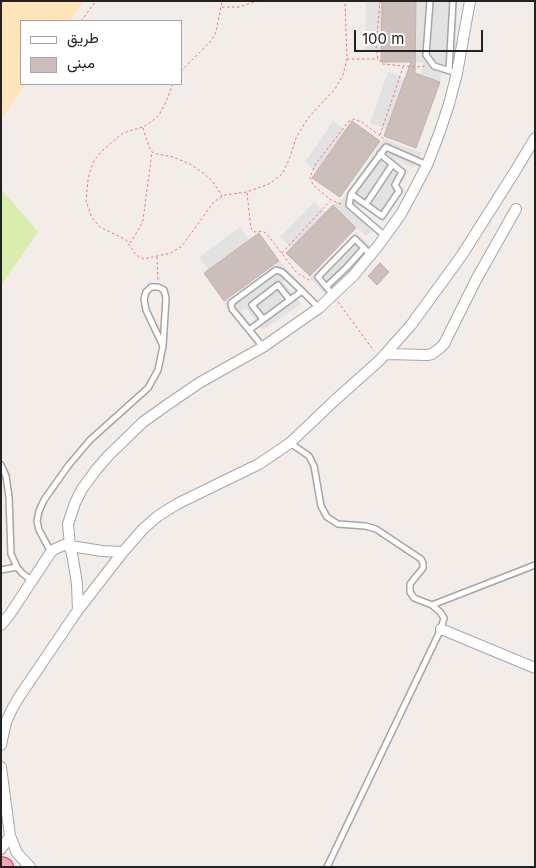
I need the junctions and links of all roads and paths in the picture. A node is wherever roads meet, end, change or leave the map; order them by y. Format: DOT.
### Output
graph roads {
  1 [pos="3,1"];
  2 [pos="96,1"];
  3 [pos="222,1"];
  4 [pos="262,1"];
  5 [pos="345,1"];
  6 [pos="380,1"];
  7 [pos="430,1"];
  8 [pos="453,1"];
  9 [pos="470,1"];
  10 [pos="1,4"];
  11 [pos="222,6"];
  12 [pos="82,20"];
  13 [pos="347,59"];
  14 [pos="378,60"];
  15 [pos="404,66"];
  16 [pos="434,66"];
  17 [pos="182,70"];
  18 [pos="453,71"];
  19 [pos="173,85"];
  20 [pos="143,127"];
  21 [pos="380,135"];
  22 [pos="535,138"];
  23 [pos="386,147"];
  24 [pos="152,152"];
  25 [pos="380,154"];
  26 [pos="392,165"];
  27 [pos="426,165"];
  28 [pos="247,192"];
  29 [pos="351,194"];
  30 [pos="221,195"];
  31 [pos="331,200"];
  32 [pos="366,204"];
  33 [pos="349,205"];
  34 [pos="516,210"];
  35 [pos="386,236"];
  36 [pos="131,243"];
  37 [pos="368,251"];
  38 [pos="282,253"];
  39 [pos="157,257"];
  40 [pos="318,277"];
  41 [pos="326,286"];
  42 [pos="158,287"];
  43 [pos="302,291"];
  44 [pos="333,295"];
  45 [pos="290,300"];
  46 [pos="319,308"];
  47 [pos="263,319"];
  48 [pos="249,330"];
  49 [pos="163,346"];
  50 [pos="264,347"];
  51 [pos="383,357"];
  52 [pos="290,443"];
  53 [pos="1,466"];
  54 [pos="70,546"];
  55 [pos="51,552"];
  56 [pos="123,552"];
  57 [pos="535,565"];
  58 [pos="17,568"];
  59 [pos="1,570"];
  60 [pos="32,581"];
  61 [pos="432,605"];
  62 [pos="78,610"];
  63 [pos="1,625"];
  64 [pos="441,629"];
  65 [pos="535,668"];
  66 [pos="1,745"];
  67 [pos="1,767"];
  68 [pos="10,836"];
  69 [pos="1,849"];
  70 [pos="30,867"];
  71 [pos="327,867"];
  1 -- 10 [label="path"];
  2 -- 12 [label="path"];
  3 -- 11 [label="path"];
  4 -- 11 [label="path"];
  5 -- 13 [label="path"];
  6 -- 14 [label="path"];
  7 -- 16 [label="lane"];
  8 -- 18 [label="lane"];
  9 -- 18 [label="street"];
  11 -- 17 [label="path"];
  13 -- 14 [label="path"];
  13 -- 28 [label="path"];
  14 -- 15 [label="path"];
  15 -- 16 [label="path"];
  15 -- 21 [label="path"];
  16 -- 18 [label="lane"];
  18 -- 27 [label="street"];
  19 -- 20 [label="path"];
  20 -- 24 [label="path"];
  20 -- 36 [label="path"];
  21 -- 23 [label="path"];
  21 -- 31 [label="path"];
  22 -- 51 [label="street"];
  23 -- 25 [label="lane"];
  23 -- 27 [label="lane"];
  24 -- 30 [label="path"];
  24 -- 36 [label="path"];
  25 -- 26 [label="lane"];
  25 -- 29 [label="lane"];
  26 -- 32 [label="lane"];
  26 -- 32 [label="lane"];
  27 -- 35 [label="street"];
  28 -- 30 [label="path"];
  28 -- 38 [label="path"];
  29 -- 32 [label="lane"];
  29 -- 33 [label="lane"];
  30 -- 39 [label="path"];
  31 -- 33 [label="path"];
  31 -- 38 [label="path"];
  33 -- 35 [label="lane"];
  34 -- 51 [label="street"];
  35 -- 37 [label="street"];
  36 -- 39 [label="path"];
  37 -- 40 [label="lane"];
  37 -- 41 [label="lane"];
  37 -- 44 [label="street"];
  38 -- 40 [label="path"];
  39 -- 42 [label="path"];
  40 -- 41 [label="lane"];
  41 -- 44 [label="lane"];
  42 -- 49 [label="lane"];
  42 -- 49 [label="lane"];
  43 -- 45 [label="lane"];
  43 -- 46 [label="lane"];
  43 -- 48 [label="lane"];
  44 -- 46 [label="street"];
  44 -- 51 [label="path"];
  45 -- 47 [label="lane"];
  45 -- 47 [label="lane"];
  46 -- 50 [label="street"];
  47 -- 48 [label="lane"];
  48 -- 50 [label="lane"];
  49 -- 55 [label="lane"];
  50 -- 54 [label="street"];
  51 -- 52 [label="street"];
  52 -- 56 [label="street"];
  52 -- 61 [label="lane"];
  53 -- 58 [label="lane"];
  54 -- 55 [label="street"];
  54 -- 56 [label="street"];
  54 -- 62 [label="street"];
  55 -- 60 [label="street"];
  56 -- 62 [label="street"];
  57 -- 61 [label="lane"];
  58 -- 59 [label="lane"];
  58 -- 60 [label="lane"];
  60 -- 63 [label="street"];
  61 -- 64 [label="lane"];
  62 -- 66 [label="street"];
  64 -- 65 [label="street"];
  64 -- 71 [label="lane"];
  67 -- 68 [label="street"];
  68 -- 69 [label="street"];
  68 -- 70 [label="street"];
}
